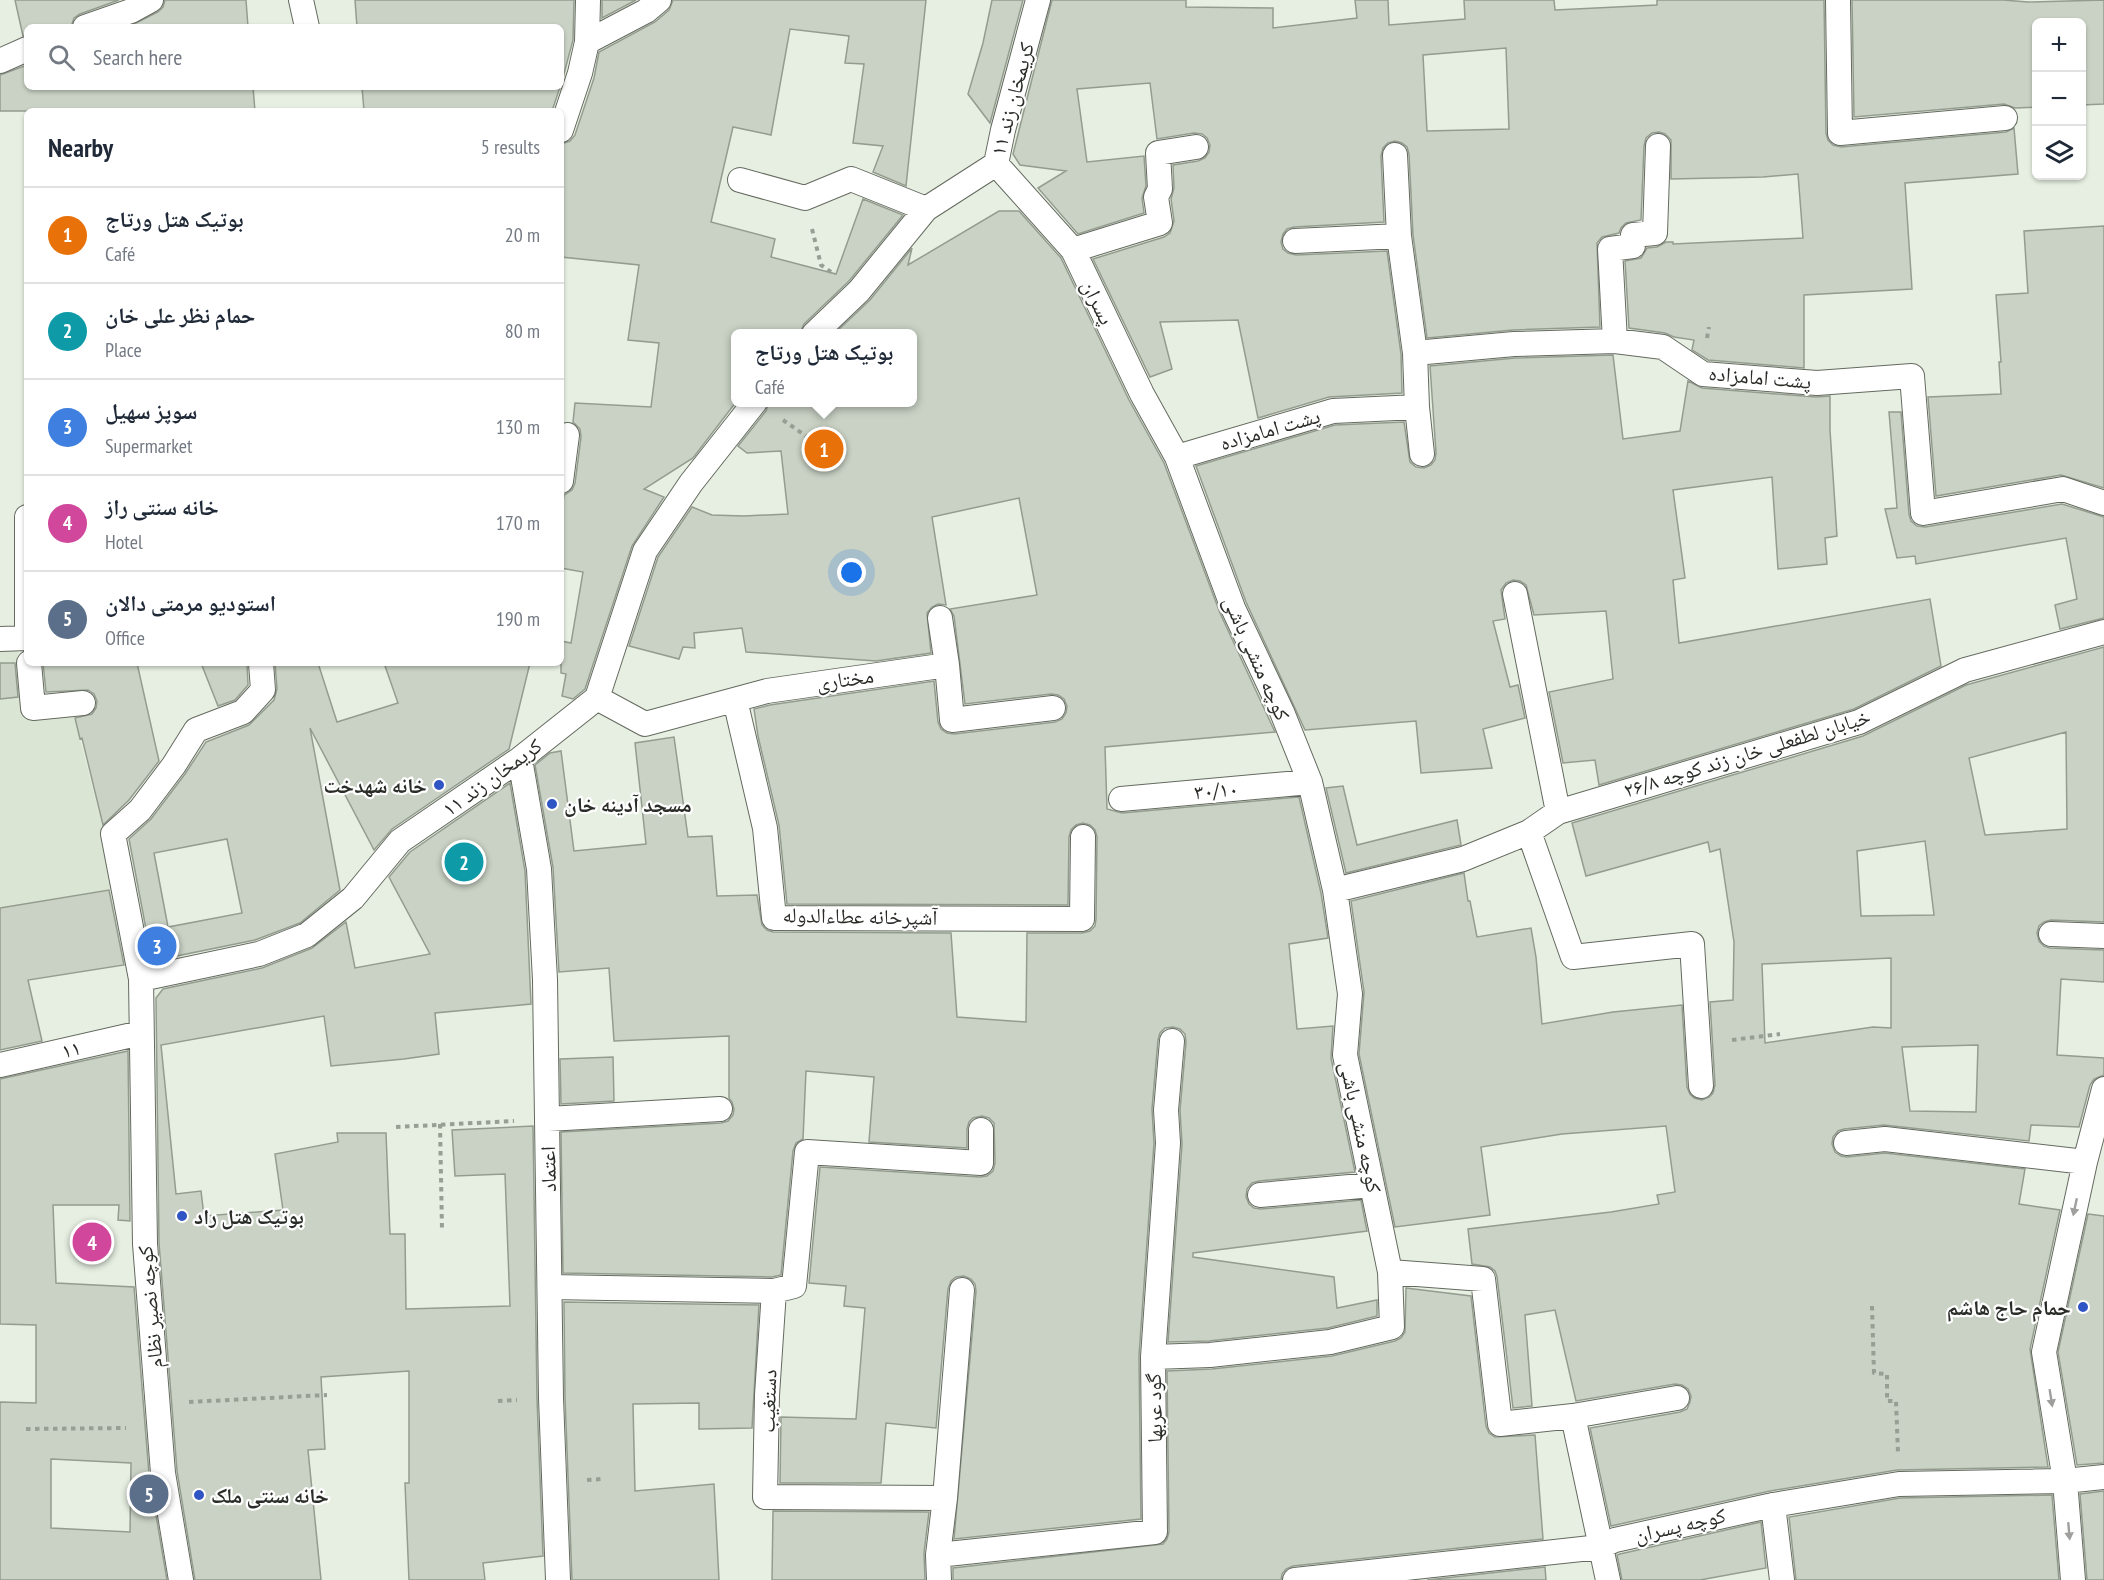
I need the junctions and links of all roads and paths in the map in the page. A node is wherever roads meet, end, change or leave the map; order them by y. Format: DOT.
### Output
graph roads {
  1 [pos="151,0"];
  2 [pos="301,0"];
  3 [pos="588,0"];
  4 [pos="659,0"];
  5 [pos="1038,0"];
  6 [pos="1838,0"];
  7 [pos="93,24"];
  8 [pos="306,24"];
  9 [pos="587,42"];
  10 [pos="24,50"];
  11 [pos="0,61"];
  12 [pos="2005,118"];
  13 [pos="564,121"];
  14 [pos="1658,146"];
  15 [pos="1196,147"];
  16 [pos="1395,155"];
  17 [pos="996,164"];
  18 [pos="740,180"];
  19 [pos="805,198"];
  20 [pos="926,209"];
  21 [pos="1399,236"];
  22 [pos="1295,241"];
  23 [pos="1073,250"];
  24 [pos="859,291"];
  25 [pos="818,329"];
  26 [pos="1615,341"];
  27 [pos="1415,353"];
  28 [pos="1417,406"];
  29 [pos="751,407"];
  30 [pos="567,435"];
  31 [pos="1422,454"];
  32 [pos="1177,457"];
  33 [pos="564,458"];
  34 [pos="2104,503"];
  35 [pos="1515,594"];
  36 [pos="940,618"];
  37 [pos="2104,632"];
  38 [pos="24,638"];
  39 [pos="0,639"];
  40 [pos="947,665"];
  41 [pos="29,666"];
  42 [pos="261,666"];
  43 [pos="597,698"];
  44 [pos="735,700"];
  45 [pos="83,703"];
  46 [pos="1053,708"];
  47 [pos="520,759"];
  48 [pos="1310,782"];
  49 [pos="1121,799"];
  50 [pos="1558,812"];
  51 [pos="1529,832"];
  52 [pos="1083,837"];
  53 [pos="1335,890"];
  54 [pos="2051,934"];
  55 [pos="2104,936"];
  56 [pos="141,980"];
  57 [pos="141,1033"];
  58 [pos="1780,1034"];
  59 [pos="1172,1041"];
  60 [pos="1698,1044"];
  61 [pos="0,1065"];
  62 [pos="1701,1086"];
  63 [pos="2104,1089"];
  64 [pos="720,1109"];
  65 [pos="548,1119"];
  66 [pos="440,1124"];
  67 [pos="396,1127"];
  68 [pos="981,1130"];
  69 [pos="1846,1143"];
  70 [pos="2085,1162"];
  71 [pos="1372,1185"];
  72 [pos="1260,1195"];
  73 [pos="442,1229"];
  74 [pos="1390,1272"];
  75 [pos="550,1287"];
  76 [pos="774,1290"];
  77 [pos="962,1290"];
  78 [pos="1872,1306"];
  79 [pos="1153,1357"];
  80 [pos="327,1395"];
  81 [pos="1677,1398"];
  82 [pos="159,1416"];
  83 [pos="1573,1416"];
  84 [pos="26,1429"];
  85 [pos="2104,1477"];
  86 [pos="2065,1481"];
  87 [pos="1899,1484"];
  88 [pos="945,1498"];
  89 [pos="1773,1505"];
  90 [pos="1600,1547"];
  91 [pos="938,1555"];
  92 [pos="181,1580"];
  93 [pos="558,1580"];
  94 [pos="939,1580"];
  95 [pos="1295,1580"];
  96 [pos="1608,1580"];
  97 [pos="1782,1580"];
  98 [pos="2073,1580"];
  1 -- 7 [label="lane"];
  2 -- 8 [label="lane"];
  3 -- 9 [label="lane"];
  4 -- 9 [label="lane"];
  5 -- 17 [label="lane, کریمخان زند ۱۱"];
  6 -- 12 [label="lane"];
  9 -- 13 [label="lane"];
  10 -- 11 [label="lane"];
  14 -- 26 [label="lane"];
  15 -- 23 [label="lane"];
  16 -- 21 [label="lane"];
  17 -- 20 [label="lane, کریمخان زند ۱۱"];
  17 -- 23 [label="lane, پسران"];
  18 -- 19 [label="lane"];
  19 -- 20 [label="lane"];
  19 -- 24 [label="path"];
  20 -- 24 [label="lane, کریمخان زند ۱۱"];
  21 -- 22 [label="lane"];
  21 -- 27 [label="lane"];
  23 -- 32 [label="lane, پسران"];
  24 -- 25 [label="lane, کریمخان زند ۱۱"];
  26 -- 27 [label="lane, پشت امامزاده"];
  26 -- 34 [label="lane, پشت امامزاده"];
  27 -- 28 [label="lane"];
  28 -- 31 [label="lane"];
  28 -- 32 [label="lane, پشت امامزاده"];
  29 -- 43 [label="lane"];
  30 -- 33 [label="lane"];
  32 -- 48 [label="lane, کوچه منشی باشی"];
  35 -- 50 [label="lane"];
  36 -- 40 [label="lane"];
  37 -- 50 [label="lane, خیابان لطفعلی خان زند کوچه ۲۶/۸"];
  38 -- 39 [label="lane"];
  40 -- 44 [label="lane, مختاری"];
  40 -- 46 [label="lane"];
  41 -- 45 [label="lane"];
  42 -- 56 [label="lane"];
  43 -- 44 [label="lane, مختاری"];
  43 -- 47 [label="lane, کریمخان زند ۱۱"];
  44 -- 52 [label="lane, آشپرخانه عطاءالدوله"];
  47 -- 56 [label="lane, کریمخان زند ۱۱"];
  47 -- 65 [label="lane, اعتماد"];
  48 -- 49 [label="lane, ۳۰/۱۰"];
  48 -- 53 [label="lane, کوچه منشی باشی"];
  50 -- 51 [label="lane, خیابان لطفعلی خان زند کوچه ۲۶/۸"];
  51 -- 53 [label="lane, خیابان لطفعلی خان زند کوچه ۲۶/۸"];
  51 -- 60 [label="lane"];
  53 -- 71 [label="lane, کوچه منشی باشی"];
  54 -- 55 [label="lane"];
  56 -- 57 [label="lane"];
  57 -- 61 [label="lane, ۱۱"];
  57 -- 82 [label="lane, کوچه نصیر نظام"];
  58 -- 60 [label="path"];
  59 -- 79 [label="lane, گود عربها"];
  60 -- 62 [label="lane"];
  63 -- 70 [label="lane"];
  64 -- 65 [label="lane"];
  65 -- 66 [label="path"];
  65 -- 75 [label="lane, اعتماد"];
  66 -- 67 [label="path"];
  66 -- 73 [label="path"];
  68 -- 76 [label="lane"];
  69 -- 70 [label="lane"];
  70 -- 86 [label="lane, one-way"];
  71 -- 72 [label="lane"];
  71 -- 74 [label="lane, کوچه منشی باشی"];
  74 -- 79 [label="lane, کوچه منشی باشی"];
  74 -- 83 [label="lane"];
  75 -- 76 [label="lane"];
  75 -- 93 [label="lane, اعتماد"];
  76 -- 88 [label="lane, دستغیب"];
  77 -- 88 [label="lane"];
  78 -- 87 [label="path"];
  79 -- 91 [label="lane, گود عربها"];
  80 -- 82 [label="path"];
  81 -- 83 [label="lane"];
  82 -- 84 [label="path"];
  82 -- 92 [label="lane, کوچه نصیر نظام"];
  83 -- 90 [label="lane"];
  85 -- 86 [label="lane, کوچه پسران"];
  86 -- 87 [label="lane, کوچه پسران"];
  86 -- 98 [label="lane, one-way"];
  87 -- 89 [label="lane, کوچه پسران"];
  88 -- 91 [label="lane"];
  89 -- 90 [label="lane, کوچه پسران"];
  89 -- 97 [label="lane"];
  90 -- 95 [label="lane, کوچه پسران"];
  90 -- 96 [label="lane"];
  91 -- 94 [label="lane"];
}
